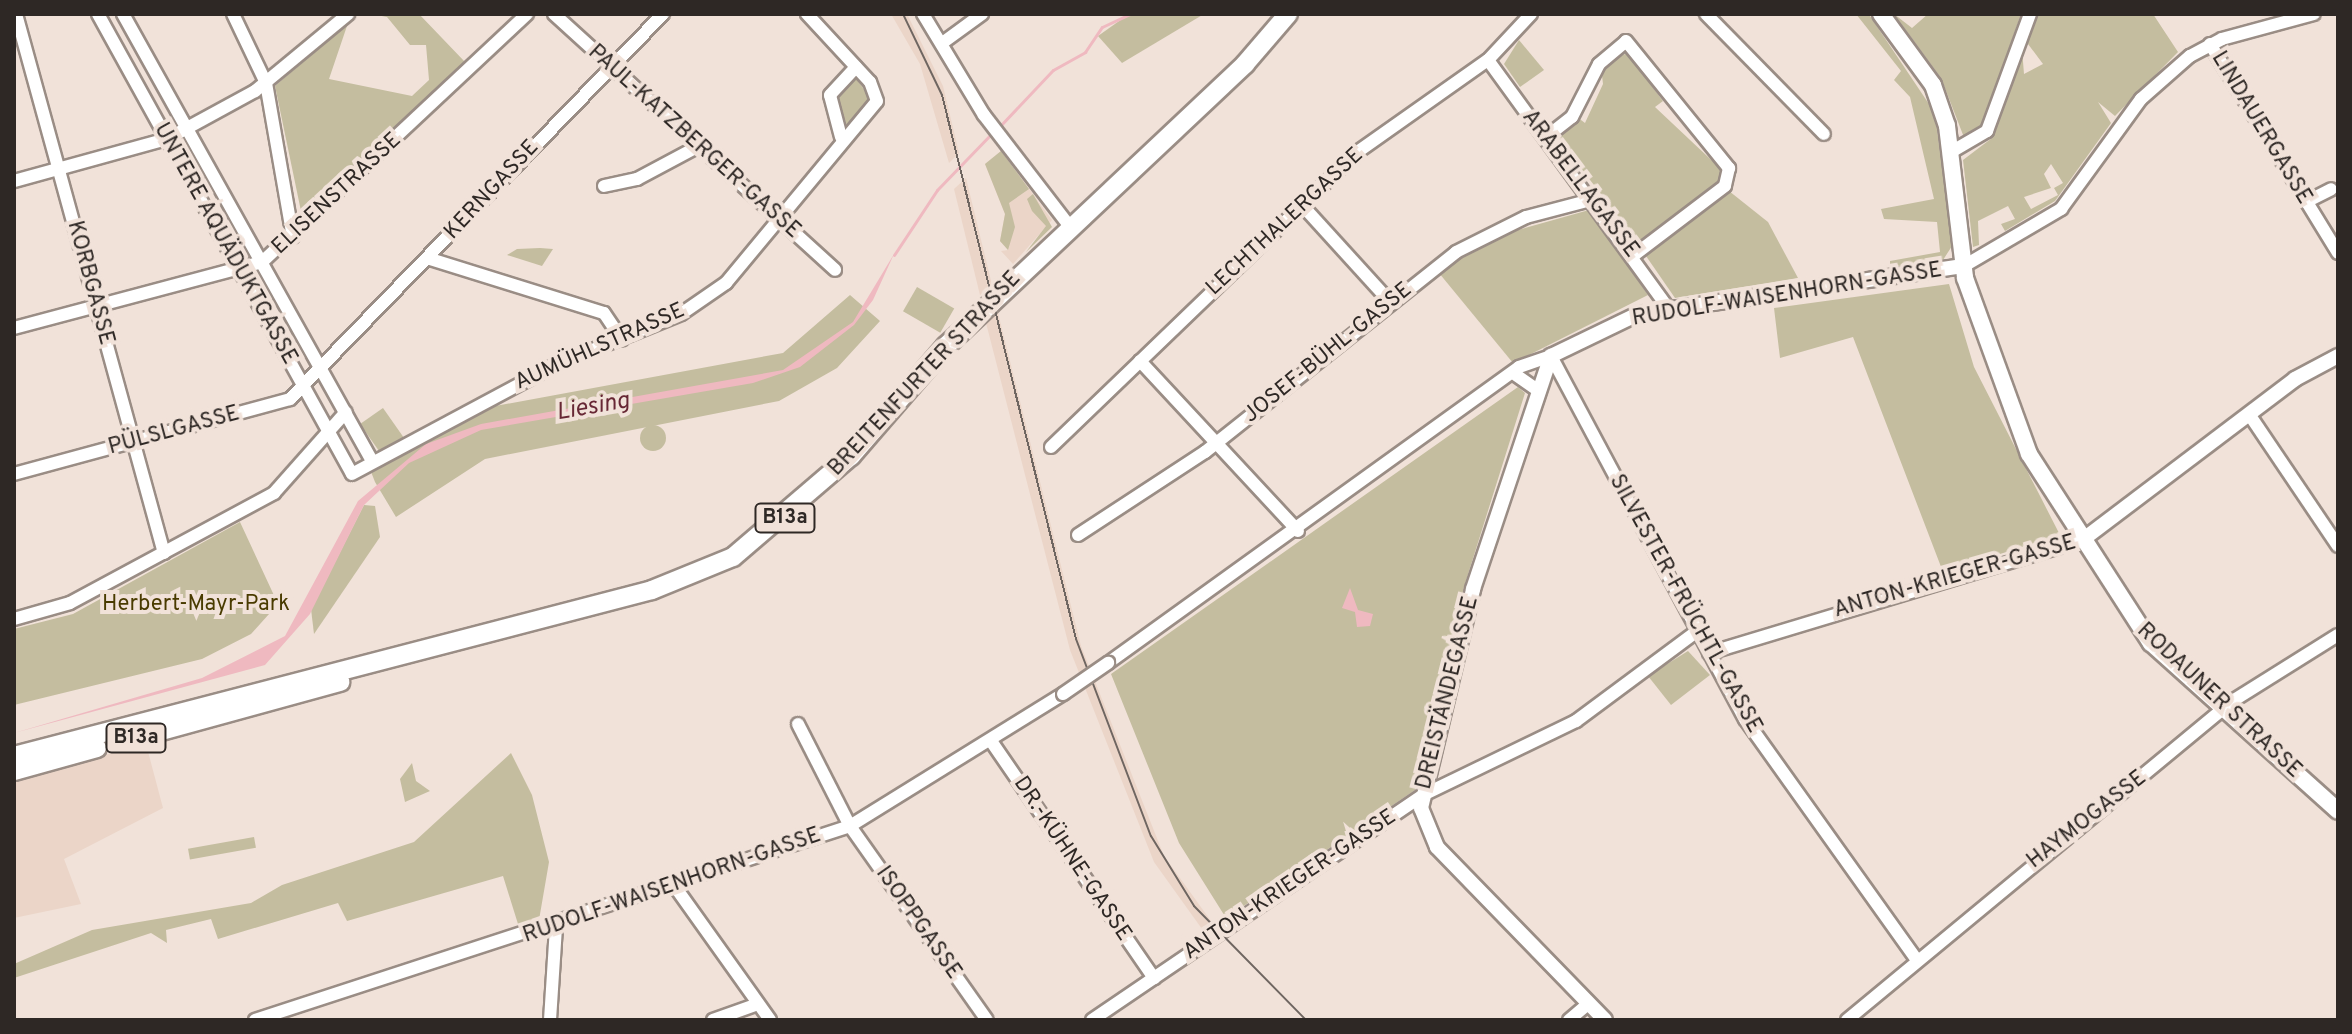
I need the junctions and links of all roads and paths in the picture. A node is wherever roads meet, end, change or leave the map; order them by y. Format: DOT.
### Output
graph roads {
  1 [pos="16,14"];
  2 [pos="98,14"];
  3 [pos="123,14"];
  4 [pos="233,14"];
  5 [pos="348,14"];
  6 [pos="527,14"];
  7 [pos="554,14"];
  8 [pos="663,14"];
  9 [pos="807,14"];
  10 [pos="923,14"];
  11 [pos="982,14"];
  12 [pos="1288,14"];
  13 [pos="1531,14"];
  14 [pos="1706,14"];
  15 [pos="1881,14"];
  16 [pos="2030,14"];
  17 [pos="2314,14"];
  18 [pos="945,41"];
  19 [pos="2210,44"];
  20 [pos="1488,60"];
  21 [pos="609,66"];
  22 [pos="856,67"];
  23 [pos="266,83"];
  24 [pos="186,129"];
  25 [pos="1824,134"];
  26 [pos="841,137"];
  27 [pos="1545,138"];
  28 [pos="167,139"];
  29 [pos="697,147"];
  30 [pos="1951,152"];
  31 [pos="59,169"];
  32 [pos="14,181"];
  33 [pos="604,186"];
  34 [pos="2331,189"];
  35 [pos="1591,200"];
  36 [pos="2306,202"];
  37 [pos="1301,204"];
  38 [pos="778,220"];
  39 [pos="1068,224"];
  40 [pos="293,237"];
  41 [pos="2338,253"];
  42 [pos="1634,255"];
  43 [pos="427,258"];
  44 [pos="262,262"];
  45 [pos="1964,266"];
  46 [pos="239,268"];
  47 [pos="835,270"];
  48 [pos="1391,303"];
  49 [pos="96,306"];
  50 [pos="1669,309"];
  51 [pos="14,328"];
  52 [pos="622,340"];
  53 [pos="1551,356"];
  54 [pos="2338,356"];
  55 [pos="1140,361"];
  56 [pos="320,366"];
  57 [pos="1516,375"];
  58 [pos="302,383"];
  59 [pos="1536,389"];
  60 [pos="346,412"];
  61 [pos="2249,414"];
  62 [pos="332,434"];
  63 [pos="132,442"];
  64 [pos="1217,443"];
  65 [pos="1051,447"];
  66 [pos="372,461"];
  67 [pos="14,474"];
  68 [pos="352,474"];
  69 [pos="1298,531"];
  70 [pos="1078,535"];
  71 [pos="2081,541"];
  72 [pos="2338,546"];
  73 [pos="164,553"];
  74 [pos="14,619"];
  75 [pos="1696,632"];
  76 [pos="2338,635"];
  77 [pos="1709,653"];
  78 [pos="240,704"];
  79 [pos="2224,708"];
  80 [pos="798,724"];
  81 [pos="991,741"];
  82 [pos="14,756"];
  83 [pos="14,771"];
  84 [pos="1423,795"];
  85 [pos="2338,811"];
  86 [pos="850,826"];
  87 [pos="676,888"];
  88 [pos="556,927"];
  89 [pos="1917,960"];
  90 [pos="1154,978"];
  91 [pos="758,1004"];
  92 [pos="1587,1005"];
  93 [pos="255,1020"];
  94 [pos="550,1020"];
  95 [pos="713,1020"];
  96 [pos="770,1020"];
  97 [pos="987,1020"];
  98 [pos="1092,1020"];
  99 [pos="1569,1020"];
  100 [pos="1605,1020"];
  101 [pos="1847,1020"];
  1 -- 31 [label="street, KORBGASSE"];
  2 -- 28 [label="street, UNTERE AQUÄDUKTGASSE"];
  3 -- 24 [label="street"];
  4 -- 23 [label="street"];
  5 -- 23 [label="street"];
  6 -- 40 [label="street, ELISENSTRASSE"];
  7 -- 21 [label="street, PAUL-KATZBERGER-GASSE"];
  8 -- 21 [label="street, KERNGASSE"];
  9 -- 22 [label="street, AUMÜHLSTRASSE"];
  10 -- 18 [label="street"];
  11 -- 18 [label="street"];
  12 -- 39 [label="main road, BREITENFURTER STRASSE / B13a"];
  13 -- 20 [label="street, LECHTHALERGASSE"];
  14 -- 25 [label="street"];
  15 -- 30 [label="main road, RODAUNER STRASSE"];
  16 -- 30 [label="street"];
  17 -- 19 [label="street, RUDOLF-WAISENHORN-GASSE"];
  18 -- 39 [label="street"];
  19 -- 36 [label="street, LINDAUERGASSE"];
  19 -- 45 [label="street, RUDOLF-WAISENHORN-GASSE"];
  20 -- 27 [label="street, ARABELLAGASSE"];
  20 -- 37 [label="street, LECHTHALERGASSE"];
  21 -- 29 [label="street, PAUL-KATZBERGER-GASSE"];
  21 -- 43 [label="street, KERNGASSE"];
  22 -- 26 [label="street"];
  22 -- 26 [label="street, AUMÜHLSTRASSE"];
  23 -- 24 [label="street"];
  23 -- 40 [label="street"];
  24 -- 28 [label="street"];
  24 -- 44 [label="street"];
  26 -- 38 [label="street, AUMÜHLSTRASSE"];
  27 -- 35 [label="street, ARABELLAGASSE"];
  27 -- 42 [label="street"];
  28 -- 31 [label="street"];
  28 -- 46 [label="street, UNTERE AQUÄDUKTGASSE"];
  29 -- 33 [label="street"];
  29 -- 38 [label="street, PAUL-KATZBERGER-GASSE"];
  30 -- 45 [label="main road, RODAUNER STRASSE"];
  31 -- 32 [label="street"];
  31 -- 49 [label="street, KORBGASSE"];
  34 -- 36 [label="street"];
  35 -- 42 [label="street, ARABELLAGASSE"];
  35 -- 48 [label="street, JOSEF-BÜHL-GASSE"];
  36 -- 41 [label="street, LINDAUERGASSE"];
  37 -- 48 [label="street"];
  37 -- 55 [label="street, LECHTHALERGASSE"];
  38 -- 47 [label="street, PAUL-KATZBERGER-GASSE"];
  38 -- 52 [label="street, AUMÜHLSTRASSE"];
  39 -- 78 [label="main road, BREITENFURTER STRASSE / B13a"];
  40 -- 44 [label="street, ELISENSTRASSE"];
  42 -- 50 [label="street, ARABELLAGASSE"];
  43 -- 52 [label="street"];
  43 -- 56 [label="street, KERNGASSE"];
  44 -- 46 [label="street, ELISENSTRASSE"];
  44 -- 56 [label="street"];
  45 -- 50 [label="street, RUDOLF-WAISENHORN-GASSE"];
  45 -- 71 [label="main road, RODAUNER STRASSE"];
  46 -- 49 [label="street, ELISENSTRASSE"];
  46 -- 58 [label="street, UNTERE AQUÄDUKTGASSE"];
  48 -- 64 [label="street, JOSEF-BÜHL-GASSE"];
  49 -- 51 [label="street, ELISENSTRASSE"];
  49 -- 63 [label="street, KORBGASSE"];
  50 -- 53 [label="street, RUDOLF-WAISENHORN-GASSE"];
  52 -- 66 [label="street, AUMÜHLSTRASSE"];
  53 -- 57 [label="street, RUDOLF-WAISENHORN-GASSE"];
  53 -- 59 [label="street, DREISTÄNDEGASSE"];
  53 -- 75 [label="street, SILVESTER-FRÜCHTL-GASSE"];
  54 -- 61 [label="street, ANTON-KRIEGER-GASSE"];
  55 -- 64 [label="street"];
  55 -- 65 [label="street, LECHTHALERGASSE"];
  56 -- 58 [label="street, PÜLSLGASSE"];
  56 -- 60 [label="street"];
  57 -- 59 [label="street"];
  57 -- 69 [label="street, RUDOLF-WAISENHORN-GASSE"];
  58 -- 62 [label="street, UNTERE AQUÄDUKTGASSE"];
  58 -- 63 [label="street, PÜLSLGASSE"];
  59 -- 84 [label="street, DREISTÄNDEGASSE"];
  60 -- 62 [label="street"];
  60 -- 66 [label="street"];
  61 -- 71 [label="street, ANTON-KRIEGER-GASSE"];
  61 -- 72 [label="street"];
  62 -- 68 [label="street, UNTERE AQUÄDUKTGASSE"];
  62 -- 73 [label="street"];
  63 -- 67 [label="street, PÜLSLGASSE"];
  63 -- 73 [label="street, KORBGASSE"];
  64 -- 69 [label="street"];
  64 -- 70 [label="street, JOSEF-BÜHL-GASSE"];
  66 -- 68 [label="street, AUMÜHLSTRASSE"];
  69 -- 81 [label="street, RUDOLF-WAISENHORN-GASSE, bridge"];
  71 -- 77 [label="street, ANTON-KRIEGER-GASSE"];
  71 -- 79 [label="main road, RODAUNER STRASSE"];
  73 -- 74 [label="street"];
  75 -- 77 [label="street, SILVESTER-FRÜCHTL-GASSE"];
  75 -- 84 [label="street, ANTON-KRIEGER-GASSE"];
  76 -- 79 [label="street, HAYMOGASSE"];
  77 -- 89 [label="street, SILVESTER-FRÜCHTL-GASSE"];
  78 -- 82 [label="main road, BREITENFURTER STRASSE / B13a"];
  78 -- 83 [label="main road, BREITENFURTER STRASSE / B13a"];
  79 -- 85 [label="main road, RODAUNER STRASSE"];
  79 -- 89 [label="street, HAYMOGASSE"];
  80 -- 86 [label="street, ISOPPGASSE"];
  81 -- 86 [label="street, RUDOLF-WAISENHORN-GASSE"];
  81 -- 90 [label="street, DR.-KÜHNE-GASSE"];
  84 -- 90 [label="street, ANTON-KRIEGER-GASSE"];
  84 -- 92 [label="street, DREISTÄNDEGASSE"];
  86 -- 87 [label="street, RUDOLF-WAISENHORN-GASSE"];
  86 -- 97 [label="street, ISOPPGASSE"];
  87 -- 88 [label="street, RUDOLF-WAISENHORN-GASSE"];
  87 -- 91 [label="street"];
  88 -- 93 [label="street, RUDOLF-WAISENHORN-GASSE"];
  88 -- 94 [label="street"];
  89 -- 101 [label="street, HAYMOGASSE"];
  90 -- 98 [label="street, ANTON-KRIEGER-GASSE"];
  91 -- 95 [label="street"];
  91 -- 96 [label="street"];
  92 -- 99 [label="street"];
  92 -- 100 [label="street, DREISTÄNDEGASSE"];
}
